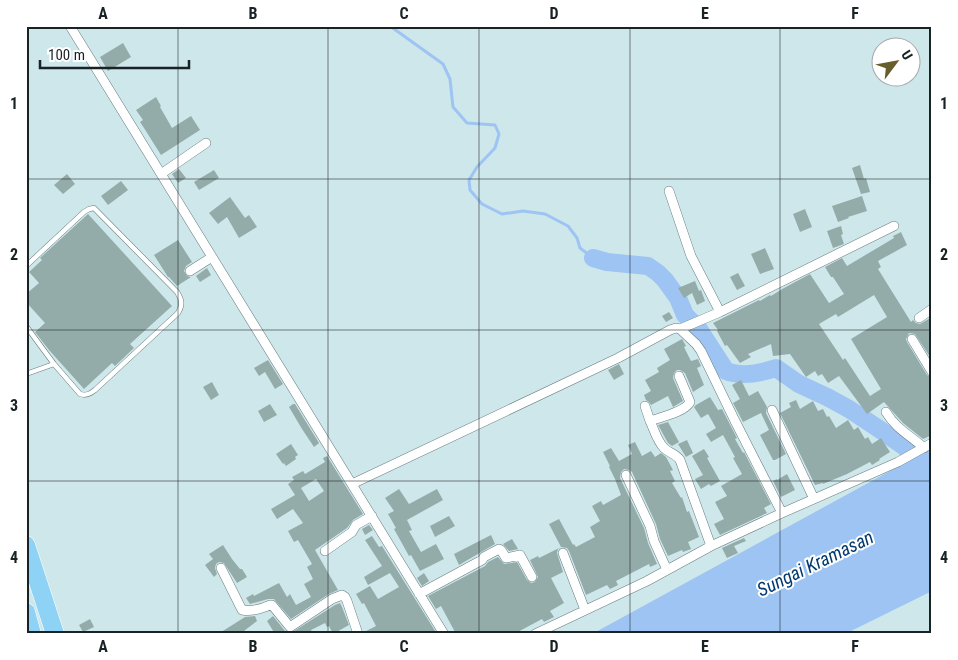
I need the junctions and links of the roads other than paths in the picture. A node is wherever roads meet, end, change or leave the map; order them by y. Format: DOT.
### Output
graph roads {
  1 [pos="70,26"];
  2 [pos="206,143"];
  3 [pos="161,174"];
  4 [pos="668,191"];
  5 [pos="894,226"];
  6 [pos="212,257"];
  7 [pos="26,266"];
  8 [pos="190,271"];
  9 [pos="932,310"];
  10 [pos="720,312"];
  11 [pos="919,318"];
  12 [pos="26,326"];
  13 [pos="682,328"];
  14 [pos="912,338"];
  15 [pos="54,364"];
  16 [pos="932,372"];
  17 [pos="26,374"];
  18 [pos="678,376"];
  19 [pos="645,406"];
  20 [pos="772,410"];
  21 [pos="886,412"];
  22 [pos="650,421"];
  23 [pos="926,447"];
  24 [pos="626,475"];
  25 [pos="352,484"];
  26 [pos="814,499"];
  27 [pos="782,513"];
  28 [pos="372,516"];
  29 [pos="26,545"];
  30 [pos="711,546"];
  31 [pos="325,551"];
  32 [pos="563,554"];
  33 [pos="221,568"];
  34 [pos="667,570"];
  35 [pos="532,577"];
  36 [pos="419,594"];
  37 [pos="585,610"];
  38 [pos="26,612"];
  39 [pos="292,630"];
  40 [pos="32,634"];
  41 [pos="55,634"];
  42 [pos="358,634"];
  43 [pos="444,634"];
  44 [pos="534,634"];
  1 -- 3 [label="street"];
  2 -- 3 [label="street"];
  3 -- 6 [label="street"];
  4 -- 10 [label="street"];
  5 -- 10 [label="street"];
  6 -- 8 [label="street"];
  6 -- 25 [label="street"];
  7 -- 15 [label="lane"];
  9 -- 11 [label="street"];
  10 -- 13 [label="street"];
  12 -- 15 [label="lane"];
  13 -- 25 [label="street"];
  13 -- 27 [label="street"];
  14 -- 16 [label="street"];
  15 -- 17 [label="lane"];
  18 -- 22 [label="street"];
  19 -- 22 [label="street"];
  20 -- 26 [label="street"];
  21 -- 23 [label="street"];
  22 -- 30 [label="street"];
  23 -- 26 [label="street"];
  24 -- 34 [label="street"];
  25 -- 28 [label="street"];
  26 -- 27 [label="street"];
  27 -- 30 [label="street"];
  28 -- 31 [label="street"];
  28 -- 36 [label="street"];
  29 -- 41 [label="highway"];
  30 -- 34 [label="street"];
  32 -- 37 [label="street"];
  33 -- 39 [label="street"];
  34 -- 37 [label="street"];
  35 -- 36 [label="street"];
  36 -- 43 [label="street"];
  37 -- 44 [label="street"];
  38 -- 40 [label="highway"];
  39 -- 42 [label="street"];
}
